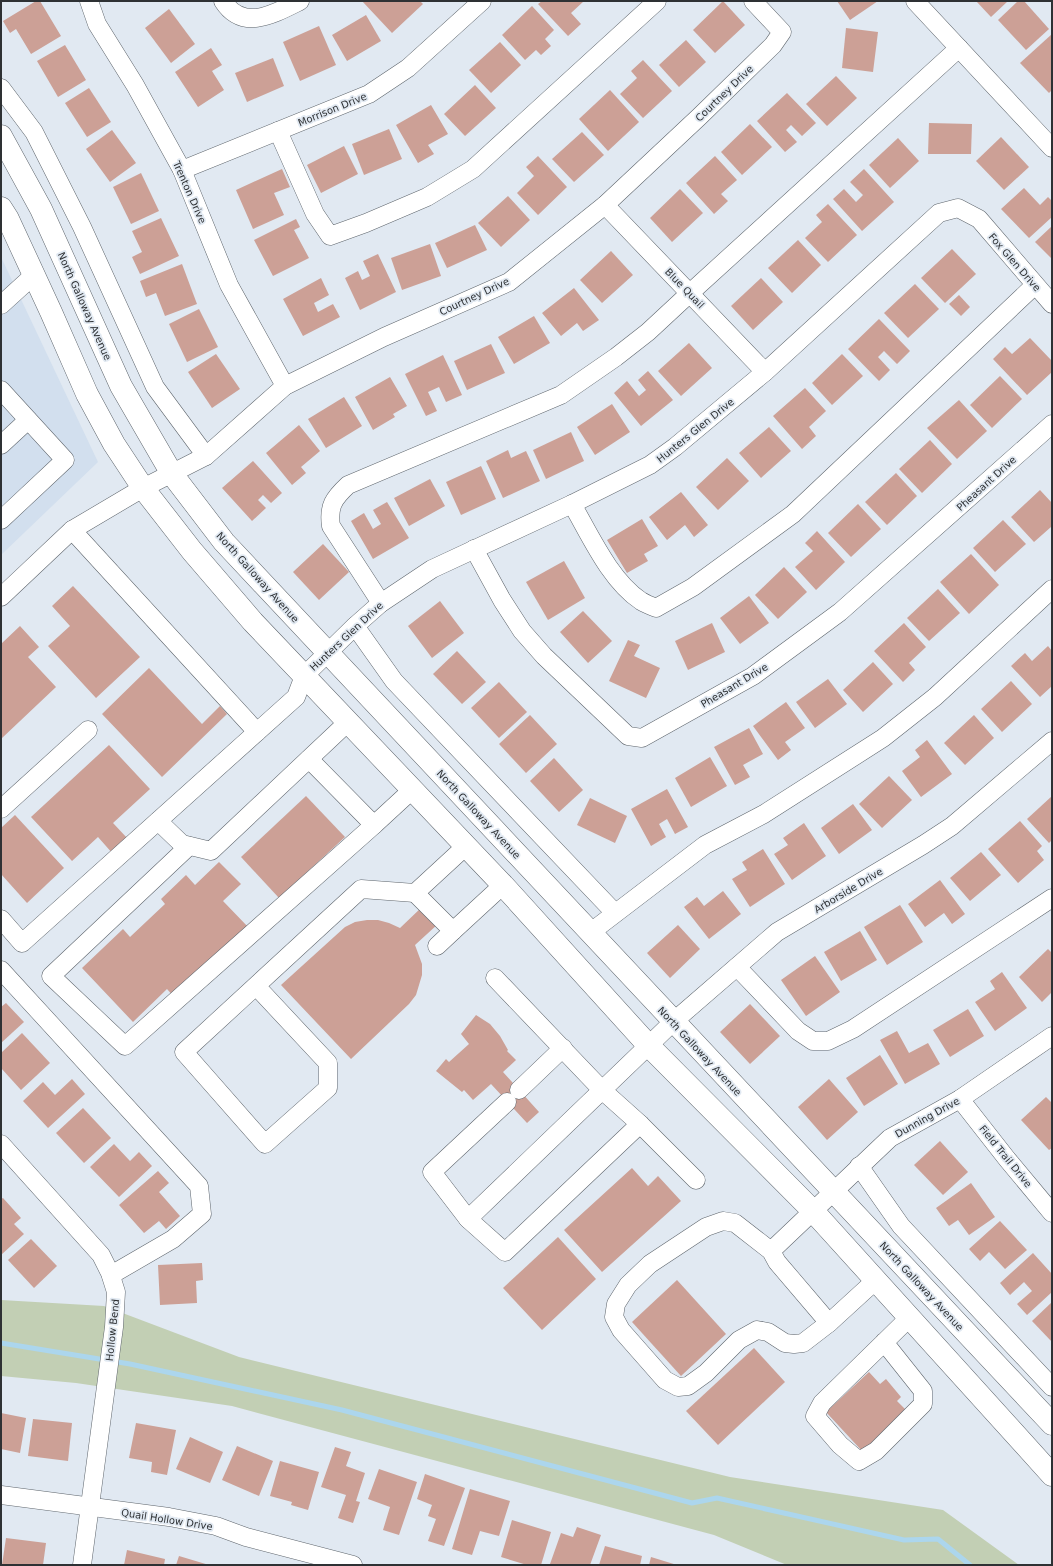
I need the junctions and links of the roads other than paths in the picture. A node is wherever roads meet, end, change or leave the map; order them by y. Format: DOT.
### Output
graph roads {
  1 [pos="89,1"];
  2 [pos="223,1"];
  3 [pos="300,1"];
  4 [pos="482,1"];
  5 [pos="657,1"];
  6 [pos="753,1"];
  7 [pos="916,1"];
  8 [pos="959,48"];
  9 [pos="1,88"];
  10 [pos="278,131"];
  11 [pos="1,136"];
  12 [pos="1052,148"];
  13 [pos="182,170"];
  14 [pos="605,205"];
  15 [pos="3,217"];
  16 [pos="979,219"];
  17 [pos="66,263"];
  18 [pos="34,275"];
  19 [pos="1035,285"];
  20 [pos="690,293"];
  21 [pos="1052,304"];
  22 [pos="1,305"];
  23 [pos="765,372"];
  24 [pos="286,386"];
  25 [pos="1,390"];
  26 [pos="28,420"];
  27 [pos="1052,424"];
  28 [pos="1,445"];
  29 [pos="206,456"];
  30 [pos="172,474"];
  31 [pos="143,488"];
  32 [pos="572,504"];
  33 [pos="1,520"];
  34 [pos="72,530"];
  35 [pos="474,549"];
  36 [pos="1052,589"];
  37 [pos="1,597"];
  38 [pos="381,603"];
  39 [pos="355,626"];
  40 [pos="327,652"];
  41 [pos="304,676"];
  42 [pos="348,722"];
  43 [pos="88,730"];
  44 [pos="258,732"];
  45 [pos="1052,741"];
  46 [pos="308,759"];
  47 [pos="412,790"];
  48 [pos="1,809"];
  49 [pos="158,821"];
  50 [pos="374,825"];
  51 [pos="190,846"];
  52 [pos="466,846"];
  53 [pos="503,885"];
  54 [pos="415,893"];
  55 [pos="1052,898"];
  56 [pos="615,913"];
  57 [pos="1,919"];
  58 [pos="453,931"];
  59 [pos="591,932"];
  60 [pos="437,946"];
  61 [pos="737,967"];
  62 [pos="1,970"];
  63 [pos="495,978"];
  64 [pos="256,986"];
  65 [pos="673,1022"];
  66 [pos="1052,1036"];
  67 [pos="649,1046"];
  68 [pos="563,1048"];
  69 [pos="602,1090"];
  70 [pos="960,1099"];
  71 [pos="640,1124"];
  72 [pos="1,1144"];
  73 [pos="859,1166"];
  74 [pos="696,1180"];
  75 [pos="832,1191"];
  76 [pos="813,1211"];
  77 [pos="1052,1213"];
  78 [pos="468,1219"];
  79 [pos="771,1251"];
  80 [pos="111,1276"];
  81 [pos="876,1280"];
  82 [pos="910,1317"];
  83 [pos="829,1323"];
  84 [pos="884,1342"];
  85 [pos="1052,1387"];
  86 [pos="1052,1424"];
  87 [pos="1052,1475"];
  88 [pos="1,1496"];
  89 [pos="91,1507"];
  90 [pos="314,1560"];
  91 [pos="82,1565"];
  92 [pos="353,1565"];
  1 -- 13 [label="street, Trenton Drive"];
  2 -- 3 [label="street"];
  4 -- 10 [label="street, Morrison Drive"];
  5 -- 10 [label="street"];
  6 -- 14 [label="street, Courtney Drive"];
  7 -- 8 [label="street"];
  8 -- 12 [label="street"];
  8 -- 20 [label="street"];
  9 -- 29 [label="street"];
  10 -- 13 [label="street, Morrison Drive"];
  11 -- 17 [label="main road, North Galloway Avenue"];
  13 -- 24 [label="street, Trenton Drive"];
  14 -- 20 [label="street, Blue Quail"];
  14 -- 24 [label="street, Courtney Drive"];
  15 -- 18 [label="main road"];
  16 -- 19 [label="street, Fox Glen Drive"];
  16 -- 23 [label="street, Hunters Glen Drive"];
  17 -- 18 [label="main road"];
  17 -- 30 [label="main road, North Galloway Avenue"];
  18 -- 22 [label="street"];
  18 -- 31 [label="main road"];
  19 -- 21 [label="street, Fox Glen Drive"];
  19 -- 32 [label="street"];
  20 -- 23 [label="street, Blue Quail"];
  20 -- 38 [label="street"];
  23 -- 32 [label="street, Hunters Glen Drive"];
  24 -- 29 [label="street, Courtney Drive"];
  25 -- 26 [label="street"];
  26 -- 28 [label="street"];
  26 -- 33 [label="street"];
  27 -- 35 [label="street, Pheasant Drive"];
  29 -- 30 [label="street, Courtney Drive"];
  30 -- 31 [label="street, Courtney Drive"];
  30 -- 40 [label="main road, North Galloway Avenue"];
  31 -- 34 [label="street, Courtney Drive"];
  31 -- 41 [label="main road"];
  32 -- 35 [label="street, Hunters Glen Drive"];
  34 -- 37 [label="street, Courtney Drive"];
  34 -- 44 [label="street"];
  35 -- 38 [label="street, Hunters Glen Drive"];
  36 -- 56 [label="street"];
  38 -- 39 [label="street, Hunters Glen Drive"];
  39 -- 40 [label="street, Hunters Glen Drive"];
  39 -- 56 [label="street"];
  40 -- 41 [label="street, Hunters Glen Drive"];
  40 -- 59 [label="main road, North Galloway Avenue"];
  41 -- 42 [label="main road"];
  41 -- 44 [label="street"];
  42 -- 46 [label="street"];
  42 -- 47 [label="main road"];
  43 -- 48 [label="street"];
  44 -- 49 [label="street"];
  45 -- 61 [label="street, Arborside Drive"];
  46 -- 50 [label="street"];
  46 -- 51 [label="street"];
  47 -- 50 [label="street"];
  47 -- 52 [label="main road"];
  49 -- 51 [label="street"];
  49 -- 57 [label="street"];
  50 -- 51 [label="street"];
  52 -- 53 [label="main road"];
  52 -- 54 [label="street"];
  53 -- 58 [label="street"];
  53 -- 67 [label="main road"];
  54 -- 58 [label="street"];
  54 -- 64 [label="street"];
  55 -- 61 [label="street"];
  56 -- 59 [label="street"];
  58 -- 60 [label="street"];
  59 -- 65 [label="main road, North Galloway Avenue"];
  61 -- 65 [label="street, Arborside Drive"];
  62 -- 80 [label="street"];
  63 -- 68 [label="street"];
  64 -- 64 [label="street"];
  65 -- 67 [label="street, Arborside Drive"];
  65 -- 75 [label="main road, North Galloway Avenue"];
  66 -- 70 [label="street, Dunning Drive"];
  67 -- 69 [label="street, Arborside Drive"];
  67 -- 76 [label="main road"];
  68 -- 69 [label="street"];
  68 -- 78 [label="street"];
  69 -- 71 [label="street"];
  69 -- 78 [label="street, Arborside Drive"];
  70 -- 73 [label="street, Dunning Drive"];
  70 -- 77 [label="street, Field Trail Drive"];
  71 -- 74 [label="street"];
  71 -- 78 [label="street"];
  72 -- 80 [label="street, Hollow Bend"];
  73 -- 75 [label="street, Dunning Drive"];
  73 -- 85 [label="street"];
  75 -- 76 [label="street, Dunning Drive"];
  75 -- 86 [label="main road, North Galloway Avenue"];
  76 -- 79 [label="street, Dunning Drive"];
  76 -- 81 [label="main road"];
  79 -- 83 [label="street"];
  79 -- 83 [label="street"];
  80 -- 89 [label="street, Hollow Bend"];
  81 -- 82 [label="main road"];
  81 -- 83 [label="street"];
  82 -- 84 [label="street"];
  82 -- 87 [label="main road"];
  84 -- 84 [label="street"];
  88 -- 89 [label="street, Quail Hollow Drive"];
  89 -- 90 [label="street, Quail Hollow Drive"];
  89 -- 91 [label="street, Hollow Bend"];
  90 -- 92 [label="street, Quail Hollow Drive"];
}
